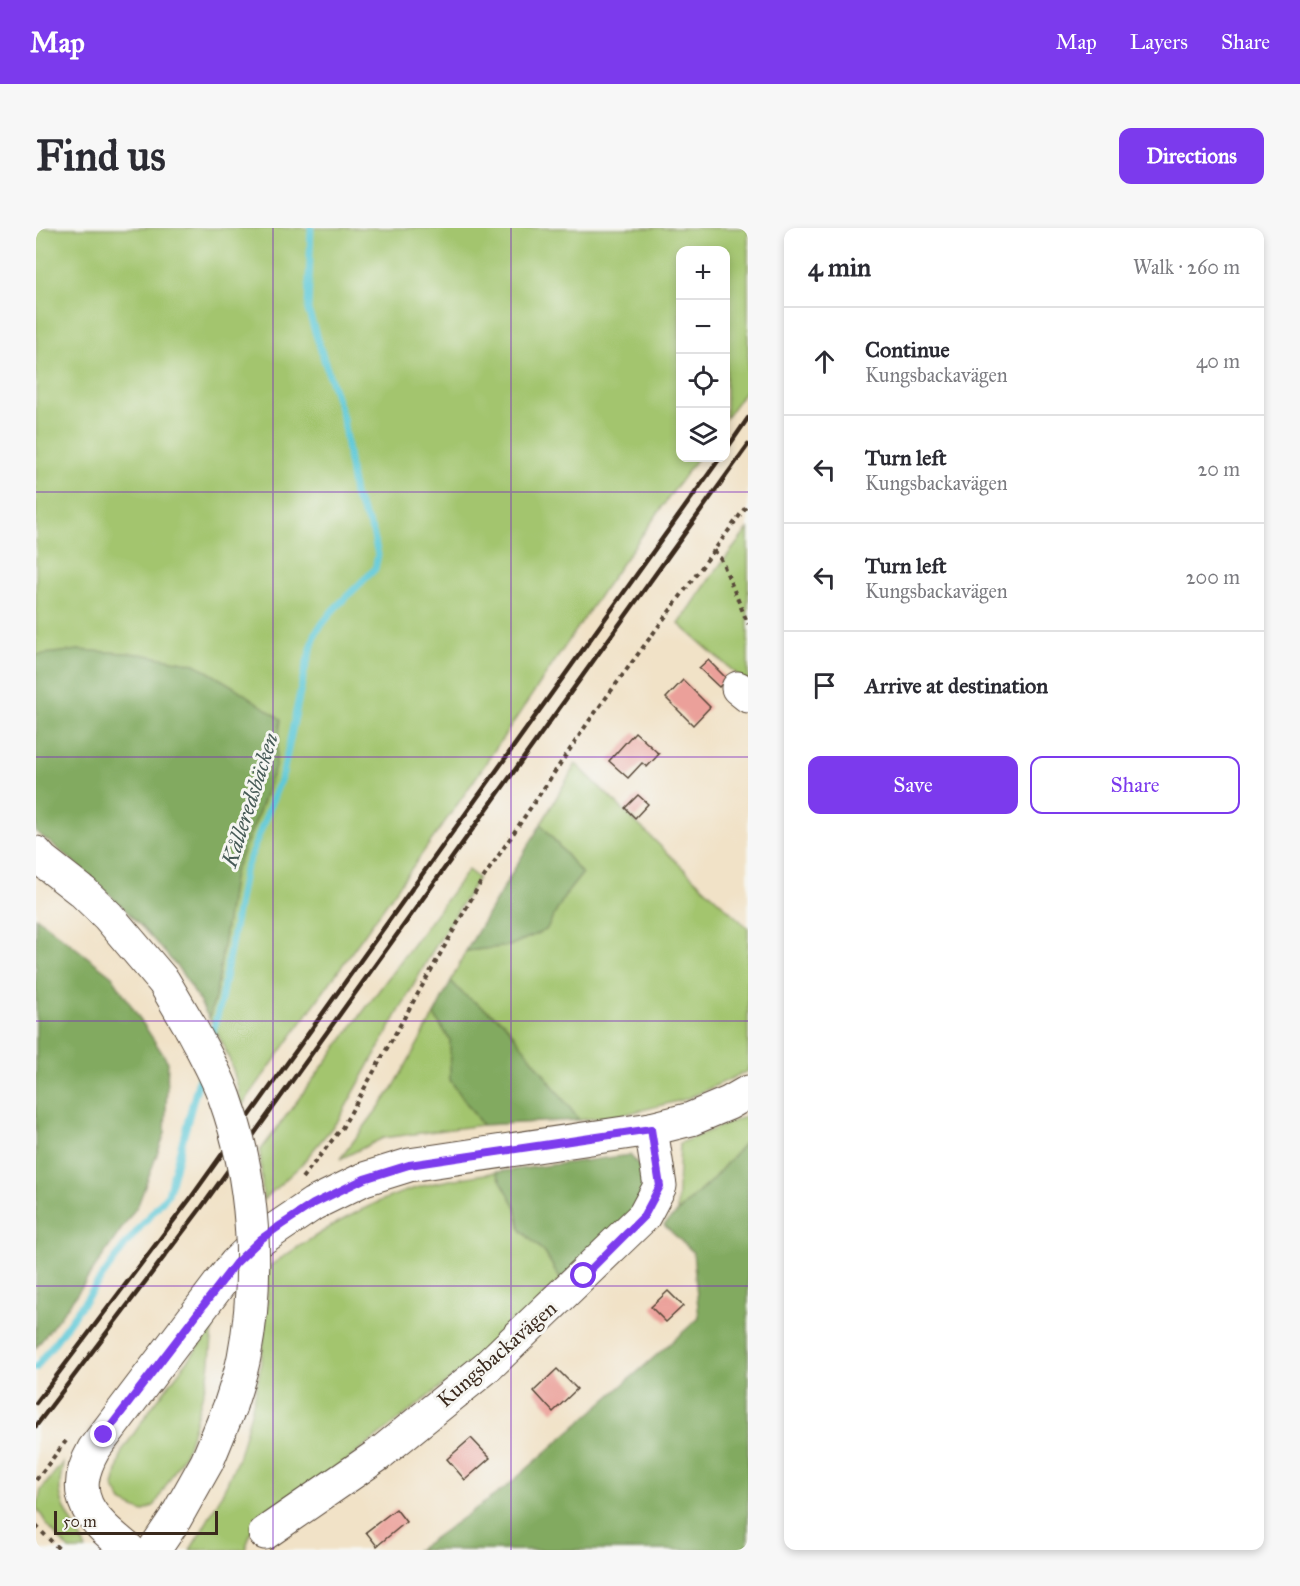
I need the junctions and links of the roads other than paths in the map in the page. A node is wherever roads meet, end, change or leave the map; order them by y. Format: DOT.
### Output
graph roads {
  1 [pos="38,857"];
  2 [pos="748,1092"];
  3 [pos="651,1129"];
  4 [pos="265,1533"];
  5 [pos="129,1550"];
  6 [pos="154,1550"];
  1 -- 6 [label="street, bridge"];
  2 -- 3 [label="street"];
  3 -- 4 [label="street, Kungsbackavägen"];
  3 -- 5 [label="street"];
}
